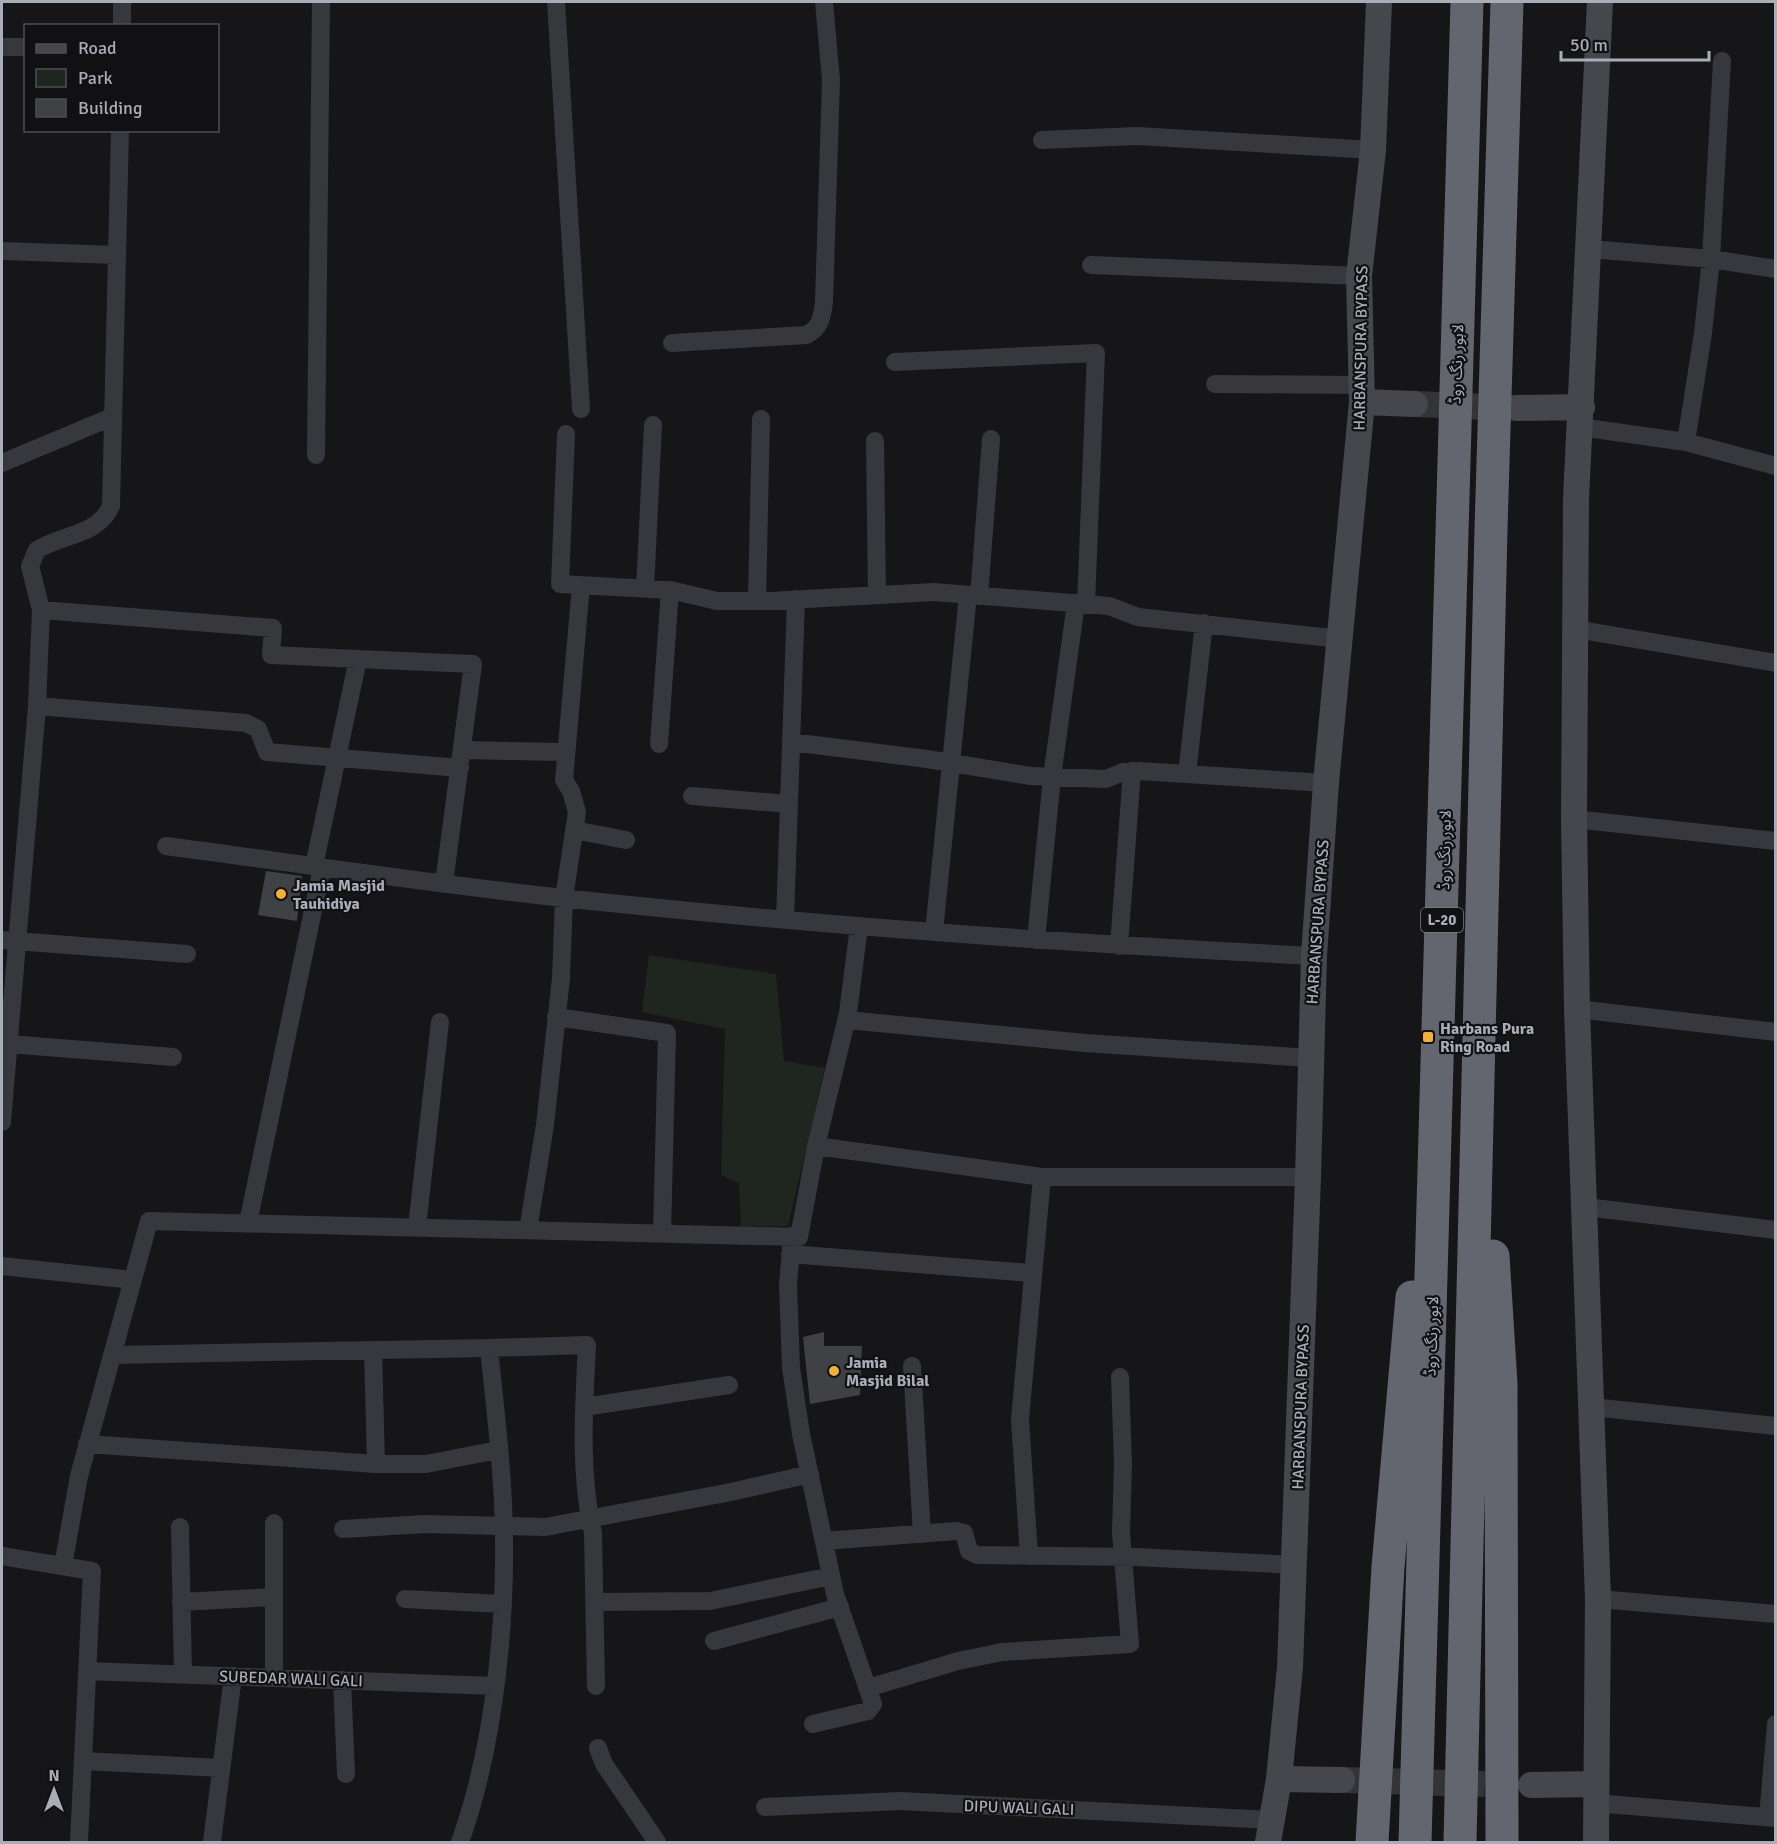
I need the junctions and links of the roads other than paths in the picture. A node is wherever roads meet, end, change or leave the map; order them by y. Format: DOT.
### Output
graph roads {
  1 [pos="122,2"];
  2 [pos="321,2"];
  3 [pos="556,2"];
  4 [pos="824,2"];
  5 [pos="1379,2"];
  6 [pos="1467,2"];
  7 [pos="1507,2"];
  8 [pos="1600,2"];
  9 [pos="122,24"];
  10 [pos="2,46"];
  11 [pos="24,47"];
  12 [pos="1722,60"];
  13 [pos="120,132"];
  14 [pos="1042,140"];
  15 [pos="1373,150"];
  16 [pos="1590,249"];
  17 [pos="2,250"];
  18 [pos="117,255"];
  19 [pos="1711,259"];
  20 [pos="1090,265"];
  21 [pos="1776,268"];
  22 [pos="1359,276"];
  23 [pos="672,343"];
  24 [pos="895,362"];
  25 [pos="1215,384"];
  26 [pos="1362,394"];
  27 [pos="1414,404"];
  28 [pos="1516,408"];
  29 [pos="580,409"];
  30 [pos="112,417"];
  31 [pos="1581,417"];
  32 [pos="761,419"];
  33 [pos="653,425"];
  34 [pos="566,434"];
  35 [pos="991,439"];
  36 [pos="874,441"];
  37 [pos="1686,442"];
  38 [pos="316,455"];
  39 [pos="2,463"];
  40 [pos="1776,466"];
  41 [pos="581,585"];
  42 [pos="645,589"];
  43 [pos="670,590"];
  44 [pos="877,594"];
  45 [pos="974,595"];
  46 [pos="796,599"];
  47 [pos="758,601"];
  48 [pos="1081,604"];
  49 [pos="41,610"];
  50 [pos="1204,623"];
  51 [pos="1575,629"];
  52 [pos="1340,639"];
  53 [pos="358,659"];
  54 [pos="1776,663"];
  55 [pos="37,706"];
  56 [pos="791,742"];
  57 [pos="659,744"];
  58 [pos="565,752"];
  59 [pos="337,758"];
  60 [pos="461,759"];
  61 [pos="952,763"];
  62 [pos="1132,771"];
  63 [pos="1187,774"];
  64 [pos="1052,777"];
  65 [pos="1326,783"];
  66 [pos="692,796"];
  67 [pos="789,804"];
  68 [pos="1574,819"];
  69 [pos="574,830"];
  70 [pos="626,840"];
  71 [pos="1776,841"];
  72 [pos="166,846"];
  73 [pos="318,866"];
  74 [pos="444,883"];
  75 [pos="564,898"];
  76 [pos="785,920"];
  77 [pos="859,926"];
  78 [pos="934,932"];
  79 [pos="1036,940"];
  80 [pos="9,941"];
  81 [pos="1119,946"];
  82 [pos="187,954"];
  83 [pos="1314,956"];
  84 [pos="1577,1009"];
  85 [pos="556,1017"];
  86 [pos="847,1020"];
  87 [pos="440,1022"];
  88 [pos="1776,1032"];
  89 [pos="1440,1035"];
  90 [pos="1480,1039"];
  91 [pos="8,1044"];
  92 [pos="173,1057"];
  93 [pos="1309,1058"];
  94 [pos="2,1122"];
  95 [pos="816,1146"];
  96 [pos="1042,1177"];
  97 [pos="1308,1177"];
  98 [pos="1586,1207"];
  99 [pos="248,1223"];
  100 [pos="417,1227"];
  101 [pos="528,1230"];
  102 [pos="1776,1230"];
  103 [pos="662,1233"];
  104 [pos="791,1245"];
  105 [pos="2,1266"];
  106 [pos="1031,1274"];
  107 [pos="133,1280"];
  108 [pos="489,1348"];
  109 [pos="373,1350"];
  110 [pos="112,1355"];
  111 [pos="912,1366"];
  112 [pos="1120,1377"];
  113 [pos="729,1385"];
  114 [pos="584,1407"];
  115 [pos="1591,1407"];
  116 [pos="1776,1426"];
  117 [pos="87,1444"];
  118 [pos="498,1449"];
  119 [pos="376,1464"];
  120 [pos="810,1474"];
  121 [pos="590,1518"];
  122 [pos="274,1523"];
  123 [pos="503,1526"];
  124 [pos="180,1527"];
  125 [pos="343,1529"];
  126 [pos="922,1534"];
  127 [pos="824,1541"];
  128 [pos="1029,1556"];
  129 [pos="1125,1557"];
  130 [pos="2,1559"];
  131 [pos="1295,1565"];
  132 [pos="63,1566"];
  133 [pos="831,1576"];
  134 [pos="274,1597"];
  135 [pos="405,1599"];
  136 [pos="1598,1599"];
  137 [pos="181,1602"];
  138 [pos="594,1602"];
  139 [pos="502,1604"];
  140 [pos="840,1607"];
  141 [pos="1776,1614"];
  142 [pos="714,1641"];
  143 [pos="87,1671"];
  144 [pos="183,1674"];
  145 [pos="233,1676"];
  146 [pos="274,1678"];
  147 [pos="342,1680"];
  148 [pos="495,1686"];
  149 [pos="596,1686"];
  150 [pos="868,1688"];
  151 [pos="813,1724"];
  152 [pos="1776,1724"];
  153 [pos="598,1748"];
  154 [pos="83,1761"];
  155 [pos="221,1768"];
  156 [pos="346,1774"];
  157 [pos="1279,1779"];
  158 [pos="1342,1780"];
  159 [pos="1531,1785"];
  160 [pos="1595,1794"];
  161 [pos="765,1807"];
  162 [pos="1772,1817"];
  163 [pos="1270,1831"];
  164 [pos="79,1842"];
  165 [pos="212,1842"];
  166 [pos="460,1842"];
  167 [pos="657,1842"];
  168 [pos="1372,1842"];
  169 [pos="1415,1842"];
  170 [pos="1460,1842"];
  171 [pos="1502,1842"];
  172 [pos="1596,1842"];
  1 -- 9 [label="street"];
  2 -- 38 [label="street"];
  3 -- 29 [label="street"];
  4 -- 23 [label="street"];
  5 -- 15 [label="street, HARBANSPURA BYPASS"];
  6 -- 89 [label="highway, لاہور رنگ روڈ / L-20"];
  7 -- 90 [label="highway, L-20"];
  8 -- 16 [label="street"];
  10 -- 11 [label="street"];
  12 -- 19 [label="street"];
  13 -- 18 [label="street"];
  14 -- 15 [label="street"];
  15 -- 22 [label="street, HARBANSPURA BYPASS"];
  16 -- 19 [label="street"];
  16 -- 31 [label="street"];
  17 -- 18 [label="street"];
  18 -- 30 [label="street"];
  19 -- 21 [label="street"];
  19 -- 37 [label="street"];
  20 -- 22 [label="street"];
  22 -- 26 [label="street, HARBANSPURA BYPASS"];
  24 -- 48 [label="street"];
  25 -- 26 [label="street"];
  26 -- 27 [label="street"];
  26 -- 52 [label="street, HARBANSPURA BYPASS"];
  28 -- 31 [label="street"];
  30 -- 39 [label="street"];
  30 -- 49 [label="street"];
  31 -- 37 [label="street"];
  31 -- 51 [label="street"];
  32 -- 47 [label="street"];
  33 -- 42 [label="street"];
  34 -- 41 [label="street"];
  35 -- 45 [label="street"];
  36 -- 44 [label="street"];
  37 -- 40 [label="street"];
  41 -- 42 [label="street"];
  41 -- 58 [label="street"];
  42 -- 43 [label="street"];
  43 -- 47 [label="street"];
  43 -- 57 [label="street"];
  44 -- 45 [label="street"];
  44 -- 46 [label="street"];
  45 -- 48 [label="street"];
  45 -- 61 [label="street"];
  46 -- 47 [label="street"];
  46 -- 56 [label="street"];
  48 -- 50 [label="street"];
  48 -- 64 [label="street"];
  49 -- 53 [label="street"];
  49 -- 55 [label="street"];
  50 -- 52 [label="street"];
  50 -- 63 [label="street"];
  51 -- 54 [label="street"];
  51 -- 68 [label="street"];
  52 -- 65 [label="street, HARBANSPURA BYPASS"];
  53 -- 59 [label="street"];
  53 -- 60 [label="street"];
  55 -- 59 [label="street"];
  55 -- 80 [label="street"];
  56 -- 61 [label="street"];
  56 -- 67 [label="street"];
  58 -- 60 [label="street"];
  58 -- 69 [label="street"];
  59 -- 60 [label="street"];
  59 -- 73 [label="street"];
  60 -- 74 [label="street"];
  61 -- 64 [label="street"];
  61 -- 78 [label="street"];
  62 -- 63 [label="street"];
  62 -- 64 [label="street"];
  62 -- 81 [label="street"];
  63 -- 65 [label="street"];
  64 -- 79 [label="street"];
  65 -- 83 [label="street, HARBANSPURA BYPASS"];
  66 -- 67 [label="street"];
  67 -- 76 [label="street"];
  68 -- 71 [label="street"];
  68 -- 84 [label="street"];
  69 -- 70 [label="street"];
  69 -- 75 [label="street"];
  72 -- 73 [label="street"];
  73 -- 74 [label="street"];
  73 -- 99 [label="street"];
  74 -- 75 [label="street"];
  75 -- 76 [label="street"];
  75 -- 85 [label="street"];
  76 -- 77 [label="street"];
  77 -- 78 [label="street"];
  77 -- 86 [label="street"];
  78 -- 79 [label="street"];
  79 -- 81 [label="street"];
  80 -- 82 [label="street"];
  80 -- 91 [label="street"];
  81 -- 83 [label="street"];
  83 -- 93 [label="street, HARBANSPURA BYPASS"];
  84 -- 88 [label="street"];
  84 -- 98 [label="street"];
  85 -- 101 [label="street"];
  85 -- 103 [label="street"];
  86 -- 93 [label="street"];
  86 -- 95 [label="street"];
  87 -- 100 [label="street"];
  89 -- 168 [label="highway"];
  89 -- 169 [label="highway, لاہور رنگ روڈ / L-20"];
  90 -- 170 [label="highway, L-20"];
  90 -- 171 [label="highway"];
  91 -- 92 [label="street"];
  91 -- 94 [label="street"];
  93 -- 97 [label="street, HARBANSPURA BYPASS"];
  95 -- 96 [label="street"];
  95 -- 104 [label="street"];
  96 -- 97 [label="street"];
  96 -- 106 [label="street"];
  97 -- 131 [label="street, HARBANSPURA BYPASS"];
  98 -- 102 [label="street"];
  98 -- 115 [label="street"];
  99 -- 100 [label="street"];
  99 -- 107 [label="street"];
  100 -- 101 [label="street"];
  101 -- 103 [label="street"];
  103 -- 104 [label="street"];
  104 -- 106 [label="street"];
  104 -- 120 [label="street"];
  105 -- 107 [label="street"];
  106 -- 128 [label="street"];
  107 -- 110 [label="street"];
  108 -- 109 [label="street"];
  108 -- 114 [label="street"];
  108 -- 118 [label="street"];
  109 -- 110 [label="street"];
  109 -- 119 [label="street"];
  110 -- 117 [label="street"];
  111 -- 126 [label="street"];
  112 -- 129 [label="street"];
  113 -- 114 [label="street"];
  114 -- 121 [label="street"];
  115 -- 116 [label="street"];
  115 -- 136 [label="street"];
  117 -- 119 [label="street"];
  117 -- 132 [label="street"];
  118 -- 119 [label="street"];
  118 -- 123 [label="street"];
  120 -- 121 [label="street"];
  120 -- 127 [label="street"];
  121 -- 123 [label="street"];
  121 -- 138 [label="street"];
  122 -- 134 [label="street"];
  123 -- 125 [label="street"];
  123 -- 139 [label="street"];
  124 -- 137 [label="street"];
  126 -- 127 [label="street"];
  126 -- 128 [label="street"];
  127 -- 133 [label="street"];
  128 -- 129 [label="street"];
  129 -- 131 [label="street"];
  129 -- 150 [label="street"];
  130 -- 132 [label="street"];
  131 -- 157 [label="street, HARBANSPURA BYPASS"];
  132 -- 143 [label="street"];
  133 -- 138 [label="street"];
  133 -- 140 [label="street"];
  134 -- 137 [label="street"];
  134 -- 146 [label="street"];
  135 -- 139 [label="street"];
  136 -- 141 [label="street"];
  136 -- 160 [label="street"];
  137 -- 144 [label="street"];
  138 -- 149 [label="street"];
  139 -- 148 [label="street"];
  140 -- 142 [label="street"];
  140 -- 150 [label="street"];
  143 -- 144 [label="street, SUBEDAR WALI GALI"];
  143 -- 154 [label="street"];
  144 -- 145 [label="street, SUBEDAR WALI GALI"];
  145 -- 146 [label="street, SUBEDAR WALI GALI"];
  145 -- 155 [label="street"];
  146 -- 147 [label="street, SUBEDAR WALI GALI"];
  147 -- 148 [label="street, SUBEDAR WALI GALI"];
  147 -- 156 [label="street"];
  148 -- 166 [label="street"];
  150 -- 151 [label="street"];
  152 -- 162 [label="street"];
  153 -- 167 [label="street"];
  154 -- 155 [label="street"];
  154 -- 164 [label="street"];
  155 -- 165 [label="street"];
  157 -- 158 [label="street"];
  157 -- 163 [label="street, HARBANSPURA BYPASS"];
  159 -- 160 [label="street"];
  160 -- 162 [label="street"];
  160 -- 172 [label="street"];
  161 -- 163 [label="street, DIPU WALI GALI"];
}
